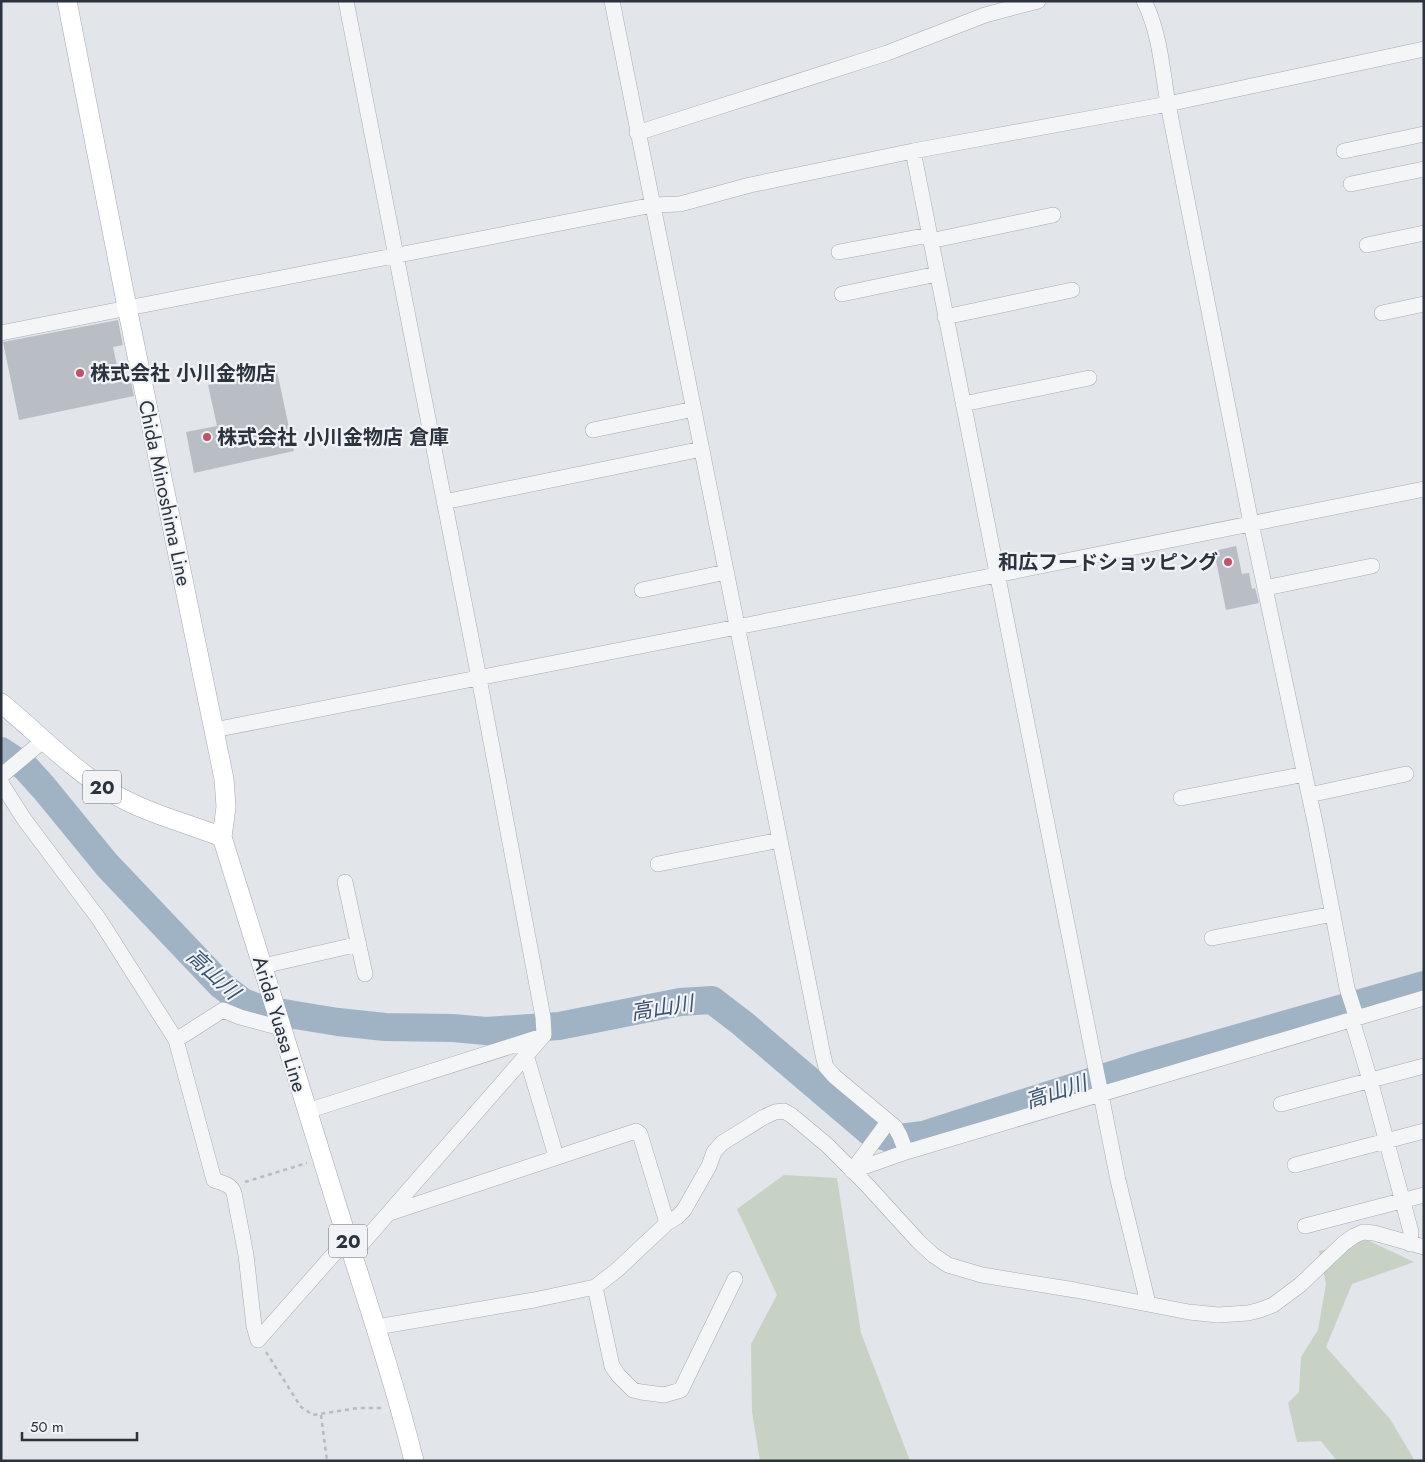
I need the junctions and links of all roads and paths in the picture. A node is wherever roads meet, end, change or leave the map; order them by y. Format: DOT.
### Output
graph roads {
  1 [pos="67,1"];
  2 [pos="346,1"];
  3 [pos="612,1"];
  4 [pos="1038,1"];
  5 [pos="1144,1"];
  6 [pos="1424,49"];
  7 [pos="1168,104"];
  8 [pos="637,133"];
  9 [pos="1424,134"];
  10 [pos="1344,151"];
  11 [pos="913,152"];
  12 [pos="1424,169"];
  13 [pos="1351,184"];
  14 [pos="653,205"];
  15 [pos="1053,215"];
  16 [pos="1424,233"];
  17 [pos="930,238"];
  18 [pos="1366,246"];
  19 [pos="839,252"];
  20 [pos="396,254"];
  21 [pos="937,274"];
  22 [pos="1072,290"];
  23 [pos="842,294"];
  24 [pos="1424,304"];
  25 [pos="127,307"];
  26 [pos="1382,313"];
  27 [pos="945,317"];
  28 [pos="1,333"];
  29 [pos="1089,378"];
  30 [pos="963,404"];
  31 [pos="694,409"];
  32 [pos="593,430"];
  33 [pos="702,449"];
  34 [pos="1424,488"];
  35 [pos="444,502"];
  36 [pos="1251,523"];
  37 [pos="1372,566"];
  38 [pos="726,572"];
  39 [pos="996,574"];
  40 [pos="1265,588"];
  41 [pos="642,590"];
  42 [pos="737,627"];
  43 [pos="478,678"];
  44 [pos="1,703"];
  45 [pos="214,730"];
  46 [pos="44,740"];
  47 [pos="1305,774"];
  48 [pos="1406,774"];
  49 [pos="4,776"];
  50 [pos="1309,795"];
  51 [pos="1182,798"];
  52 [pos="222,837"];
  53 [pos="780,840"];
  54 [pos="658,864"];
  55 [pos="345,882"];
  56 [pos="1332,914"];
  57 [pos="1212,938"];
  58 [pos="358,944"];
  59 [pos="263,966"];
  60 [pos="365,974"];
  61 [pos="1424,998"];
  62 [pos="1354,1019"];
  63 [pos="281,1025"];
  64 [pos="176,1040"];
  65 [pos="524,1050"];
  66 [pos="1424,1066"];
  67 [pos="1370,1080"];
  68 [pos="1100,1094"];
  69 [pos="1281,1104"];
  70 [pos="307,1111"];
  71 [pos="888,1122"];
  72 [pos="1424,1131"];
  73 [pos="1386,1141"];
  74 [pos="906,1152"];
  75 [pos="556,1156"];
  76 [pos="322,1159"];
  77 [pos="1295,1165"];
  78 [pos="852,1171"];
  79 [pos="229,1186"];
  80 [pos="1424,1195"];
  81 [pos="1402,1201"];
  82 [pos="389,1213"];
  83 [pos="667,1223"];
  84 [pos="1305,1226"];
  85 [pos="1417,1245"];
  86 [pos="350,1247"];
  87 [pos="735,1279"];
  88 [pos="595,1287"];
  89 [pos="1148,1303"];
  90 [pos="377,1327"];
  91 [pos="258,1340"];
  92 [pos="401,1408"];
  93 [pos="321,1415"];
  94 [pos="327,1461"];
  95 [pos="414,1461"];
  1 -- 25 [label="main road, Chida Minoshima Line"];
  2 -- 20 [label="street"];
  3 -- 8 [label="street"];
  4 -- 8 [label="street"];
  5 -- 7 [label="street"];
  6 -- 7 [label="street"];
  7 -- 11 [label="street"];
  7 -- 36 [label="street"];
  8 -- 14 [label="street"];
  9 -- 10 [label="street"];
  11 -- 14 [label="street"];
  11 -- 17 [label="street"];
  12 -- 13 [label="street"];
  14 -- 20 [label="street"];
  14 -- 31 [label="street"];
  15 -- 17 [label="street"];
  16 -- 18 [label="street"];
  17 -- 19 [label="street"];
  17 -- 21 [label="street"];
  20 -- 25 [label="street"];
  20 -- 35 [label="street"];
  21 -- 23 [label="street"];
  21 -- 27 [label="street"];
  22 -- 27 [label="street"];
  24 -- 26 [label="street"];
  25 -- 28 [label="street"];
  25 -- 45 [label="main road, Chida Minoshima Line"];
  27 -- 30 [label="street"];
  29 -- 30 [label="street"];
  30 -- 39 [label="street"];
  31 -- 32 [label="street"];
  31 -- 33 [label="street"];
  33 -- 35 [label="street"];
  33 -- 38 [label="street"];
  34 -- 36 [label="street"];
  35 -- 43 [label="street"];
  36 -- 39 [label="street"];
  36 -- 40 [label="street"];
  37 -- 40 [label="street"];
  38 -- 41 [label="street"];
  38 -- 42 [label="street"];
  39 -- 42 [label="street"];
  39 -- 68 [label="street"];
  40 -- 47 [label="street"];
  42 -- 43 [label="street"];
  42 -- 53 [label="street"];
  43 -- 45 [label="street"];
  43 -- 65 [label="street"];
  44 -- 46 [label="main road, 20"];
  45 -- 52 [label="main road, Chida Minoshima Line"];
  46 -- 49 [label="street"];
  46 -- 52 [label="main road, 20"];
  47 -- 50 [label="street"];
  47 -- 51 [label="street"];
  48 -- 50 [label="street"];
  49 -- 64 [label="street"];
  50 -- 56 [label="street"];
  52 -- 59 [label="main road, Arida Yuasa Line / 20"];
  53 -- 54 [label="street"];
  53 -- 71 [label="street"];
  55 -- 58 [label="street"];
  56 -- 57 [label="street"];
  56 -- 62 [label="street"];
  58 -- 59 [label="street"];
  58 -- 60 [label="street"];
  59 -- 63 [label="main road, Arida Yuasa Line / 20"];
  61 -- 62 [label="street"];
  62 -- 67 [label="street"];
  62 -- 68 [label="street"];
  63 -- 64 [label="street"];
  63 -- 70 [label="main road, Arida Yuasa Line / 20"];
  64 -- 79 [label="street"];
  65 -- 70 [label="street"];
  65 -- 75 [label="street"];
  65 -- 82 [label="street"];
  66 -- 67 [label="street"];
  67 -- 69 [label="street"];
  67 -- 73 [label="street"];
  68 -- 74 [label="street"];
  68 -- 89 [label="street"];
  70 -- 76 [label="main road, Arida Yuasa Line / 20"];
  71 -- 74 [label="street"];
  71 -- 78 [label="street"];
  72 -- 73 [label="street"];
  73 -- 77 [label="street"];
  73 -- 81 [label="street"];
  74 -- 78 [label="street"];
  75 -- 82 [label="street"];
  75 -- 83 [label="street"];
  76 -- 79 [label="path"];
  76 -- 86 [label="main road, Arida Yuasa Line / 20"];
  78 -- 83 [label="street"];
  78 -- 89 [label="street"];
  79 -- 91 [label="street"];
  80 -- 81 [label="street"];
  81 -- 84 [label="street"];
  81 -- 85 [label="street"];
  82 -- 86 [label="street"];
  83 -- 88 [label="street"];
  85 -- 89 [label="street"];
  86 -- 90 [label="main road, Arida Yuasa Line / 20"];
  86 -- 91 [label="street"];
  87 -- 88 [label="street"];
  88 -- 90 [label="street"];
  90 -- 92 [label="main road, Arida Yuasa Line / 20"];
  91 -- 93 [label="path"];
  92 -- 93 [label="path"];
  92 -- 95 [label="main road, Arida Yuasa Line / 20"];
  93 -- 94 [label="path"];
}
